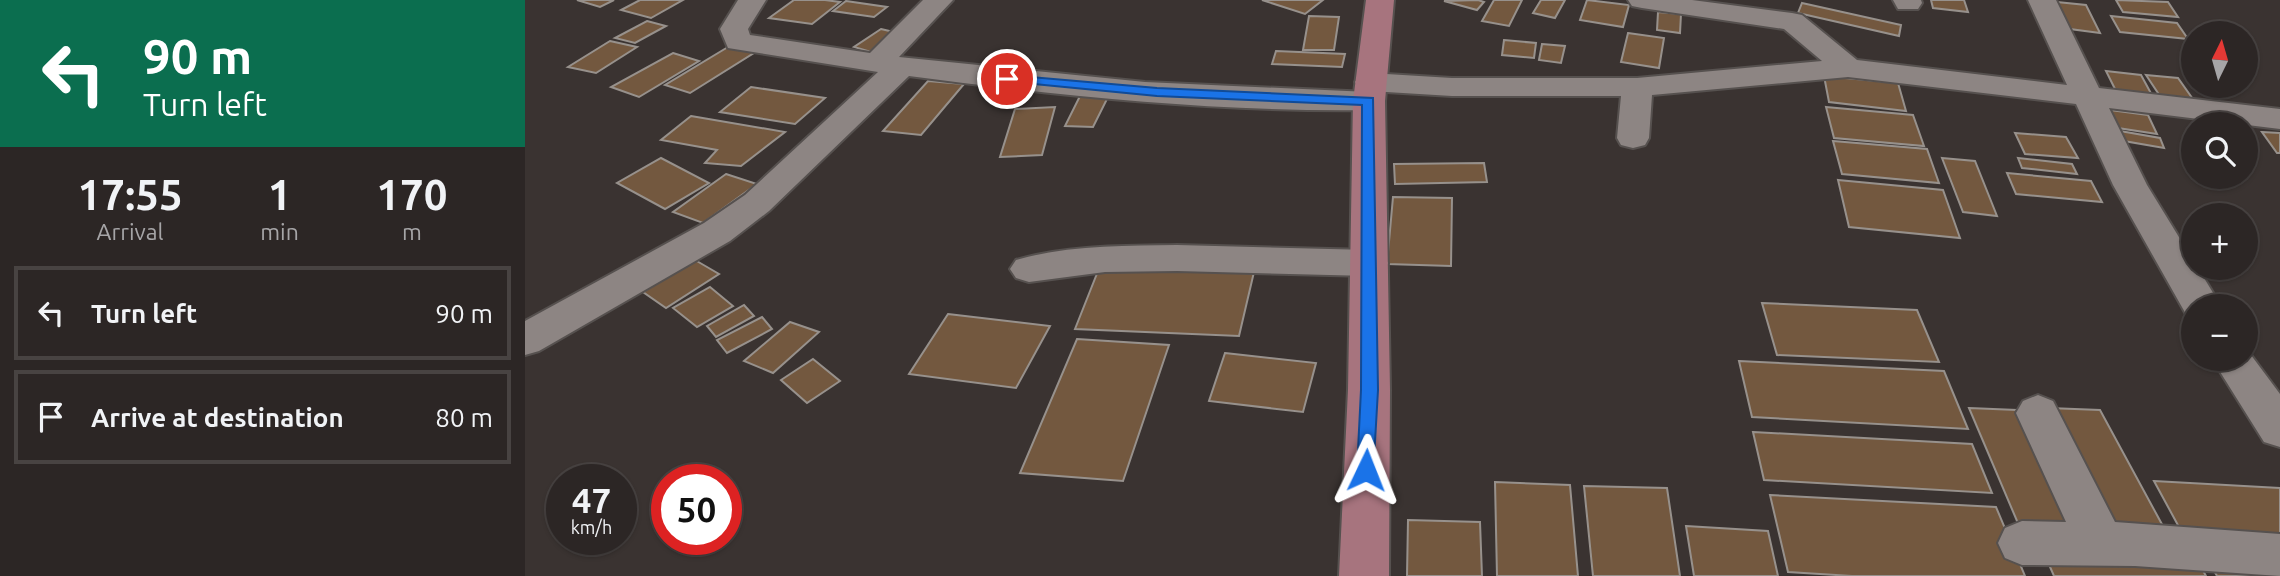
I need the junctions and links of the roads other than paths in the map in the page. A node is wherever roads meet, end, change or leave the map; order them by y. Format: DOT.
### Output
graph roads {
  1 [pos="752,0"];
  2 [pos="939,0"];
  3 [pos="1380,0"];
  4 [pos="1642,0"];
  5 [pos="2042,0"];
  6 [pos="888,66"];
  7 [pos="1848,68"];
  8 [pos="1637,87"];
  9 [pos="1369,92"];
  10 [pos="2090,96"];
  11 [pos="2280,119"];
  12 [pos="1633,138"];
  13 [pos="1369,263"];
  14 [pos="1029,270"];
  15 [pos="2194,294"];
  16 [pos="525,340"];
  17 [pos="2241,371"];
  18 [pos="2038,413"];
  19 [pos="2280,429"];
  20 [pos="2022,543"];
  21 [pos="2101,544"];
  22 [pos="2280,556"];
  23 [pos="1364,576"];
  1 -- 6 [label="street"];
  2 -- 6 [label="street"];
  3 -- 9 [label="main road"];
  4 -- 7 [label="street"];
  5 -- 10 [label="street"];
  6 -- 9 [label="street"];
  6 -- 16 [label="street"];
  7 -- 8 [label="street"];
  7 -- 10 [label="street"];
  8 -- 9 [label="street"];
  8 -- 12 [label="street"];
  9 -- 13 [label="main road"];
  10 -- 11 [label="street"];
  10 -- 15 [label="street"];
  13 -- 14 [label="street"];
  13 -- 23 [label="main road"];
  17 -- 19 [label="street"];
  18 -- 21 [label="street"];
  20 -- 21 [label="street"];
  21 -- 22 [label="street"];
}
